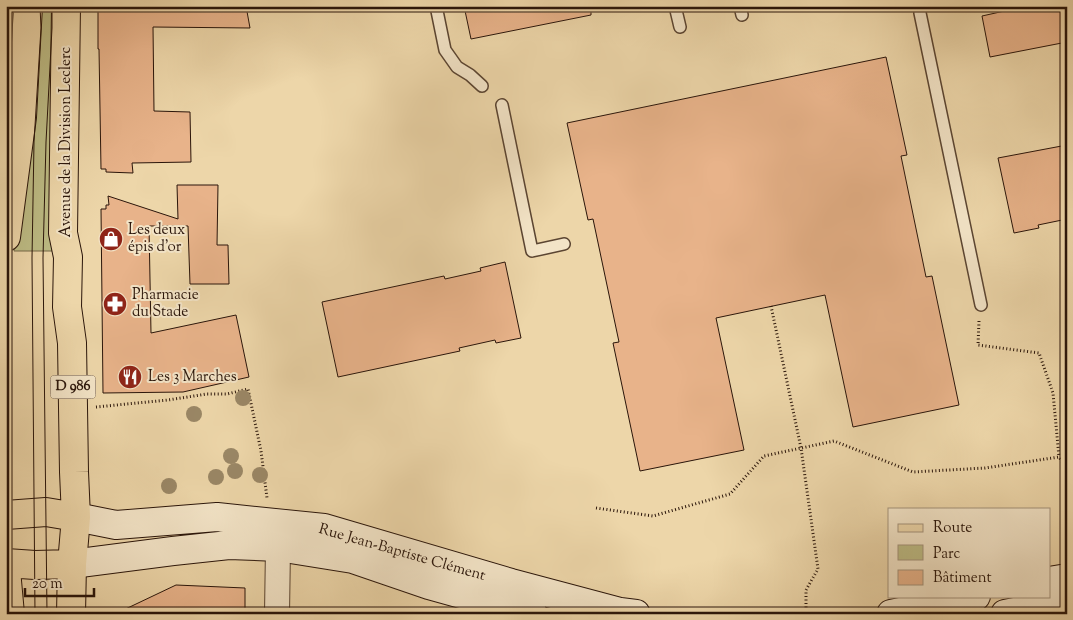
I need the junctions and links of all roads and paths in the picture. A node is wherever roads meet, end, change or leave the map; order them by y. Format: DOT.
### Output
graph roads {
  1 [pos="28,6"];
  2 [pos="66,6"];
  3 [pos="436,6"];
  4 [pos="676,6"];
  5 [pos="920,6"];
  6 [pos="680,27"];
  7 [pos="482,86"];
  8 [pos="502,105"];
  9 [pos="14,108"];
  10 [pos="6,237"];
  11 [pos="564,244"];
  12 [pos="981,305"];
  13 [pos="771,306"];
  14 [pos="73,409"];
  15 [pos="801,448"];
  16 [pos="1059,457"];
  17 [pos="1067,468"];
  18 [pos="6,508"];
  19 [pos="596,508"];
  20 [pos="6,516"];
  21 [pos="76,517"];
  22 [pos="6,529"];
  23 [pos="274,535"];
  24 [pos="6,563"];
  25 [pos="72,564"];
  26 [pos="6,570"];
  27 [pos="1067,578"];
  28 [pos="1050,581"];
  29 [pos="967,598"];
  30 [pos="1067,601"];
  31 [pos="10,614"];
  32 [pos="71,614"];
  33 [pos="277,614"];
  34 [pos="532,614"];
  35 [pos="636,614"];
  36 [pos="806,614"];
  37 [pos="891,614"];
  38 [pos="1005,614"];
  1 -- 9 [label="main road"];
  2 -- 14 [label="main road, Avenue de la Division Leclerc / D 986"];
  3 -- 7 [label="lane"];
  4 -- 6 [label="lane"];
  5 -- 12 [label="lane"];
  8 -- 11 [label="lane"];
  9 -- 10 [label="main road"];
  12 -- 16 [label="path"];
  13 -- 15 [label="path"];
  14 -- 21 [label="main road, Avenue de la Division Leclerc / D 986"];
  14 -- 23 [label="path"];
  15 -- 16 [label="path"];
  15 -- 19 [label="path"];
  15 -- 36 [label="path"];
  16 -- 17 [label="path"];
  18 -- 20 [label="main road"];
  20 -- 21 [label="main road"];
  20 -- 22 [label="main road"];
  21 -- 23 [label="main road, Rue Jean-Baptiste Clément"];
  21 -- 25 [label="main road, Avenue de la Division Leclerc"];
  23 -- 25 [label="main road, Rue Jean-Baptiste Clément"];
  23 -- 33 [label="street"];
  23 -- 34 [label="main road, Rue Jean-Baptiste Clément"];
  23 -- 35 [label="main road, Rue Jean-Baptiste Clément"];
  24 -- 25 [label="main road"];
  25 -- 32 [label="main road"];
  26 -- 31 [label="main road"];
  27 -- 28 [label="main road"];
  29 -- 37 [label="main road"];
  30 -- 38 [label="main road"];
}
